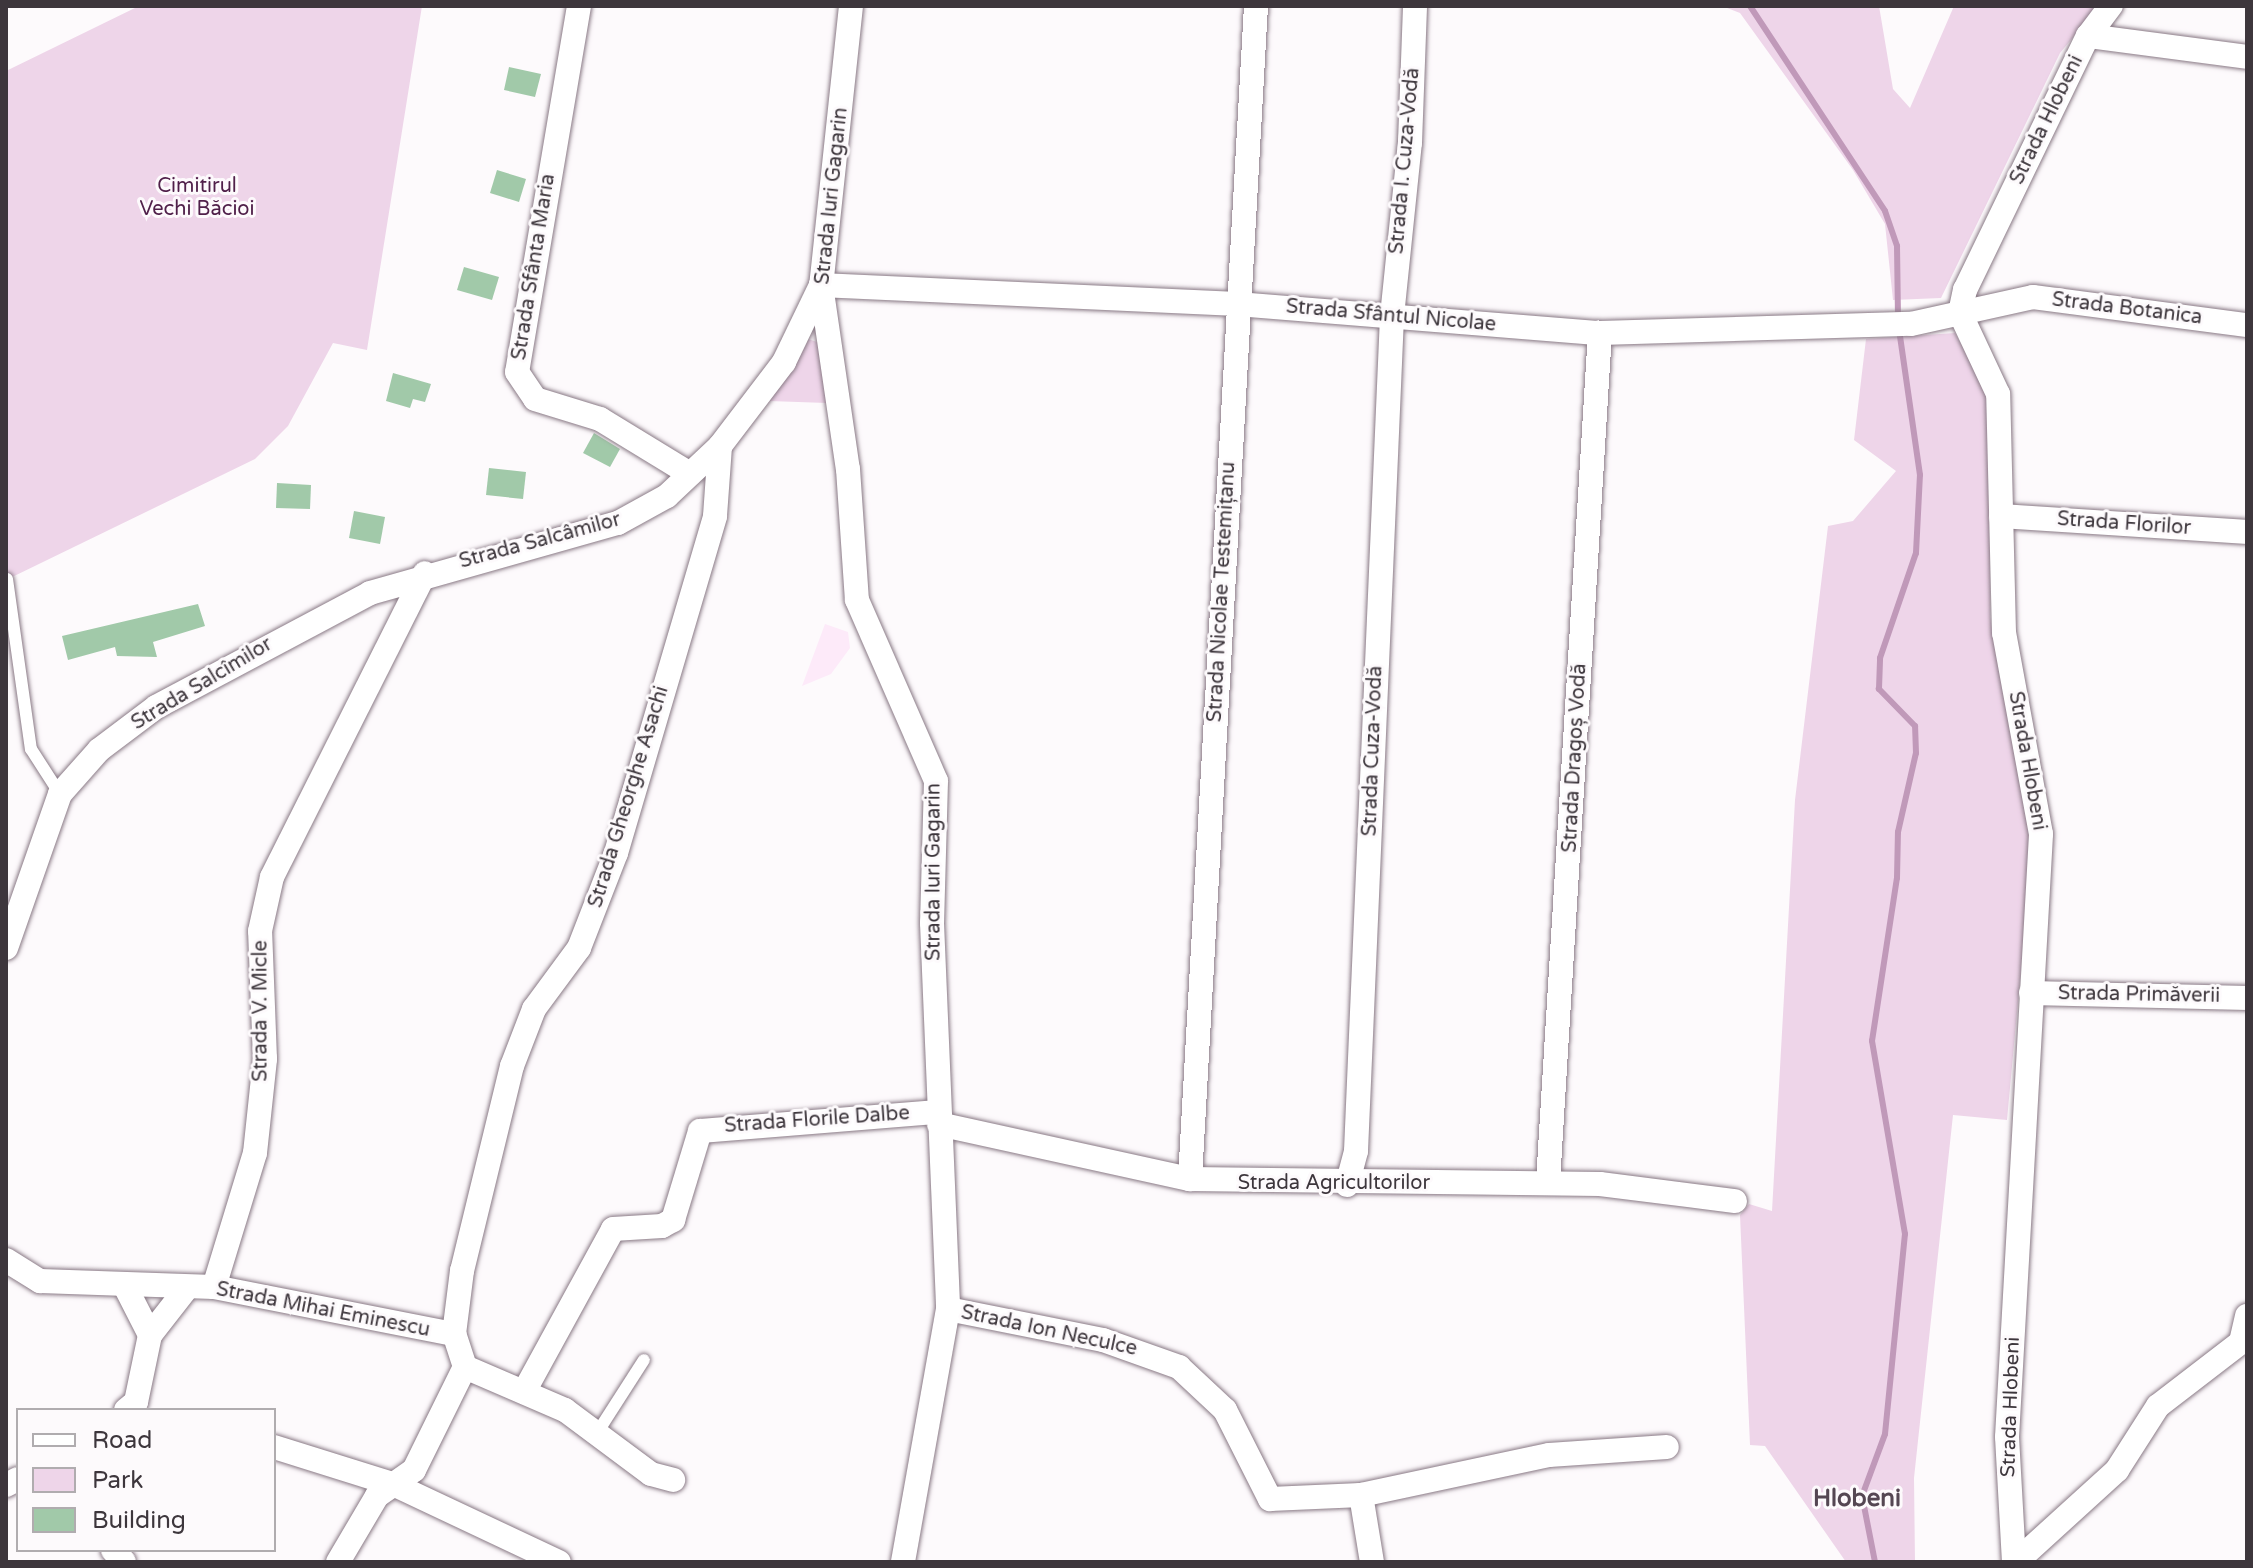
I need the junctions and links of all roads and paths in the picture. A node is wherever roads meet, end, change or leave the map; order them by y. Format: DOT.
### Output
graph roads {
  1 [pos="579,6"];
  2 [pos="851,6"];
  3 [pos="1256,6"];
  4 [pos="1415,6"];
  5 [pos="2111,6"];
  6 [pos="2088,36"];
  7 [pos="2247,57"];
  8 [pos="821,285"];
  9 [pos="1237,304"];
  10 [pos="1960,313"];
  11 [pos="1392,316"];
  12 [pos="2247,325"];
  13 [pos="1600,333"];
  14 [pos="720,446"];
  15 [pos="690,474"];
  16 [pos="2001,516"];
  17 [pos="2247,532"];
  18 [pos="425,573"];
  19 [pos="7,579"];
  20 [pos="60,794"];
  21 [pos="6,948"];
  22 [pos="2031,993"];
  23 [pos="2247,998"];
  24 [pos="938,1118"];
  25 [pos="1190,1179"];
  26 [pos="1548,1182"];
  27 [pos="1347,1185"];
  28 [pos="1735,1201"];
  29 [pos="6,1260"];
  30 [pos="214,1287"];
  31 [pos="126,1288"];
  32 [pos="186,1289"];
  33 [pos="948,1309"];
  34 [pos="2247,1316"];
  35 [pos="454,1334"];
  36 [pos="150,1335"];
  37 [pos="644,1360"];
  38 [pos="465,1367"];
  39 [pos="525,1390"];
  40 [pos="131,1406"];
  41 [pos="599,1430"];
  42 [pos="1667,1447"];
  43 [pos="276,1448"];
  44 [pos="673,1480"];
  45 [pos="395,1485"];
  46 [pos="1361,1495"];
  47 [pos="338,1562"];
  48 [pos="559,1562"];
  49 [pos="903,1562"];
  50 [pos="1372,1562"];
  51 [pos="2015,1562"];
  1 -- 15 [label="street, Strada Sfânta Maria"];
  2 -- 8 [label="street, Strada Iuri Gagarin"];
  3 -- 9 [label="street, Strada Nicolae Testemițanu"];
  4 -- 11 [label="street, Strada I. Cuza-Vodă"];
  5 -- 6 [label="street, Strada Hlobeni"];
  6 -- 7 [label="street"];
  6 -- 10 [label="street, Strada Hlobeni"];
  8 -- 9 [label="street, Strada Sfântul Nicolae"];
  8 -- 14 [label="street"];
  8 -- 24 [label="street, Strada Iuri Gagarin"];
  9 -- 11 [label="street, Strada Sfântul Nicolae"];
  9 -- 25 [label="street, Strada Nicolae Testemițanu"];
  10 -- 12 [label="street, Strada Botanica"];
  10 -- 13 [label="street, Strada Sfântul Nicolae"];
  10 -- 16 [label="street, Strada Hlobeni"];
  11 -- 13 [label="street, Strada Sfântul Nicolae"];
  11 -- 27 [label="street, Strada Cuza-Vodă"];
  13 -- 26 [label="street, Strada Dragoș Vodă"];
  14 -- 15 [label="street"];
  14 -- 35 [label="street, Strada Gheorghe Asachi"];
  15 -- 18 [label="street, Strada Salcâmilor"];
  16 -- 17 [label="street, Strada Florilor"];
  16 -- 22 [label="street, Strada Hlobeni"];
  18 -- 20 [label="street, Strada Salcîmilor"];
  18 -- 30 [label="street, Strada V. Micle"];
  19 -- 20 [label="lane"];
  20 -- 21 [label="street, Strada Salcîmilor"];
  22 -- 23 [label="street, Strada Primăverii"];
  22 -- 51 [label="street, Strada Hlobeni"];
  24 -- 25 [label="street, Strada Agricultorilor"];
  24 -- 33 [label="street, Strada Iuri Gagarin"];
  24 -- 39 [label="street, Strada Florile Dalbe"];
  25 -- 27 [label="street, Strada Agricultorilor"];
  26 -- 27 [label="street, Strada Agricultorilor"];
  26 -- 28 [label="street, Strada Agricultorilor"];
  29 -- 31 [label="street, Strada Mihai Eminescu"];
  30 -- 32 [label="street, Strada Mihai Eminescu"];
  30 -- 35 [label="street, Strada Mihai Eminescu"];
  31 -- 32 [label="street, Strada Mihai Eminescu"];
  31 -- 36 [label="street"];
  32 -- 36 [label="street"];
  33 -- 46 [label="street, Strada Ion Neculce"];
  33 -- 49 [label="street, Strada Iuri Gagarin"];
  34 -- 51 [label="street"];
  35 -- 38 [label="street, Strada Gheorghe Asachi"];
  36 -- 40 [label="street"];
  37 -- 41 [label="lane"];
  38 -- 39 [label="street"];
  38 -- 45 [label="street"];
  39 -- 41 [label="street"];
  41 -- 44 [label="street"];
  42 -- 46 [label="street, Strada Ion Neculce"];
  43 -- 45 [label="street"];
  45 -- 47 [label="street"];
  45 -- 48 [label="street"];
  46 -- 50 [label="street"];
}
